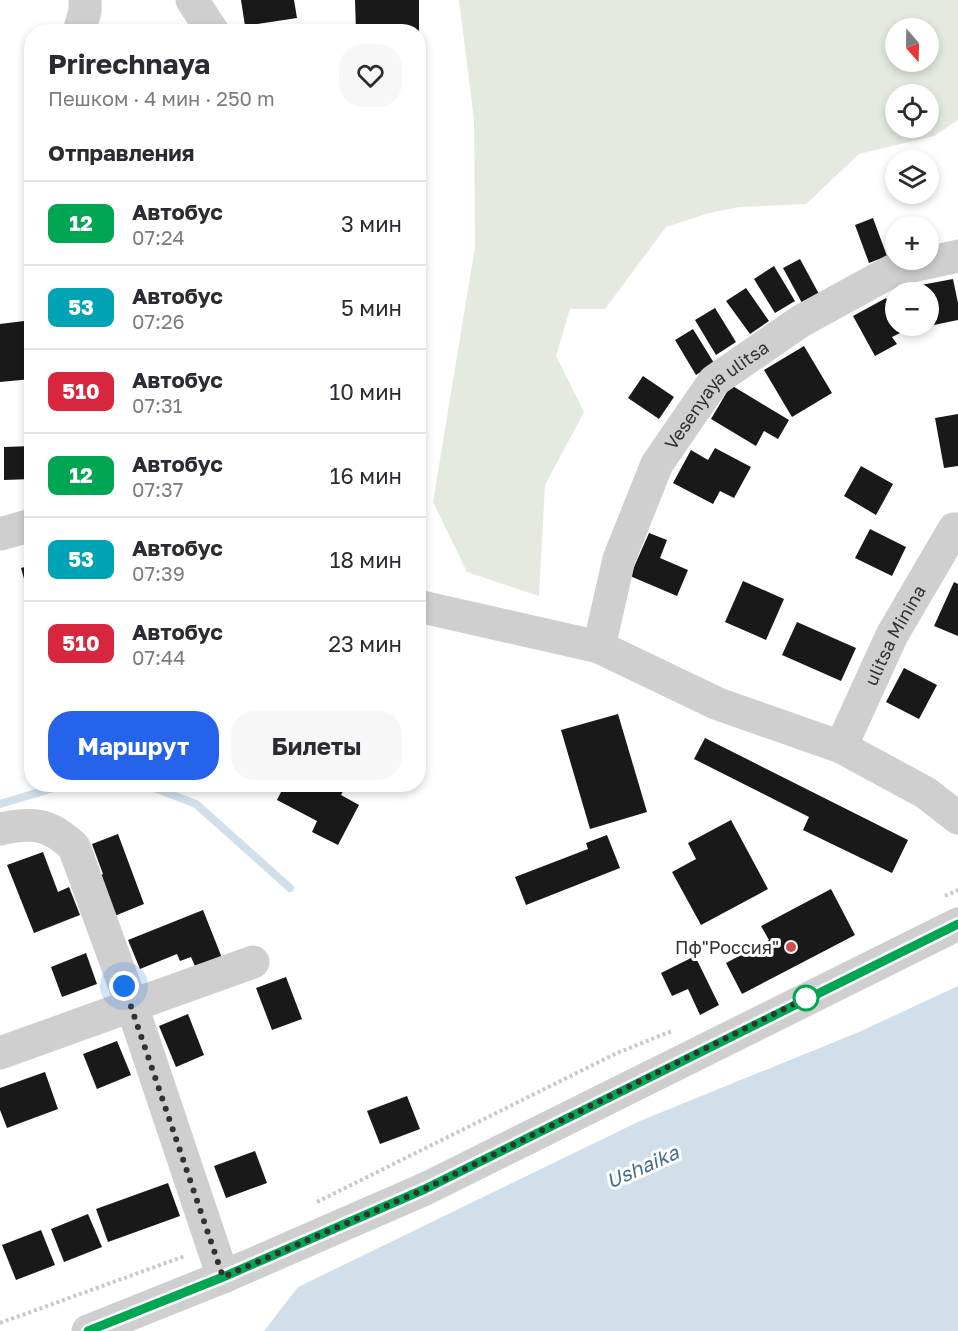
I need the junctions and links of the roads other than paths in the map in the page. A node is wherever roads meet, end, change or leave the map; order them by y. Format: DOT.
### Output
graph roads {
  1 [pos="85,0"];
  2 [pos="192,0"];
  3 [pos="81,24"];
  4 [pos="208,24"];
  5 [pos="958,256"];
  6 [pos="24,527"];
  7 [pos="958,528"];
  8 [pos="0,534"];
  9 [pos="426,608"];
  10 [pos="599,647"];
  11 [pos="841,747"];
  12 [pos="958,818"];
  13 [pos="0,829"];
  14 [pos="958,924"];
  15 [pos="253,962"];
  16 [pos="132,1006"];
  17 [pos="0,1053"];
  18 [pos="223,1277"];
  19 [pos="88,1331"];
  1 -- 3 [label="street"];
  2 -- 4 [label="street"];
  5 -- 10 [label="street, Vesenyaya ulitsa"];
  6 -- 8 [label="street"];
  7 -- 11 [label="street, ulitsa Minina"];
  9 -- 10 [label="street"];
  10 -- 11 [label="street"];
  11 -- 12 [label="street"];
  13 -- 16 [label="street"];
  14 -- 18 [label="street"];
  15 -- 16 [label="street"];
  16 -- 17 [label="street"];
  16 -- 18 [label="street"];
  18 -- 19 [label="street"];
}
